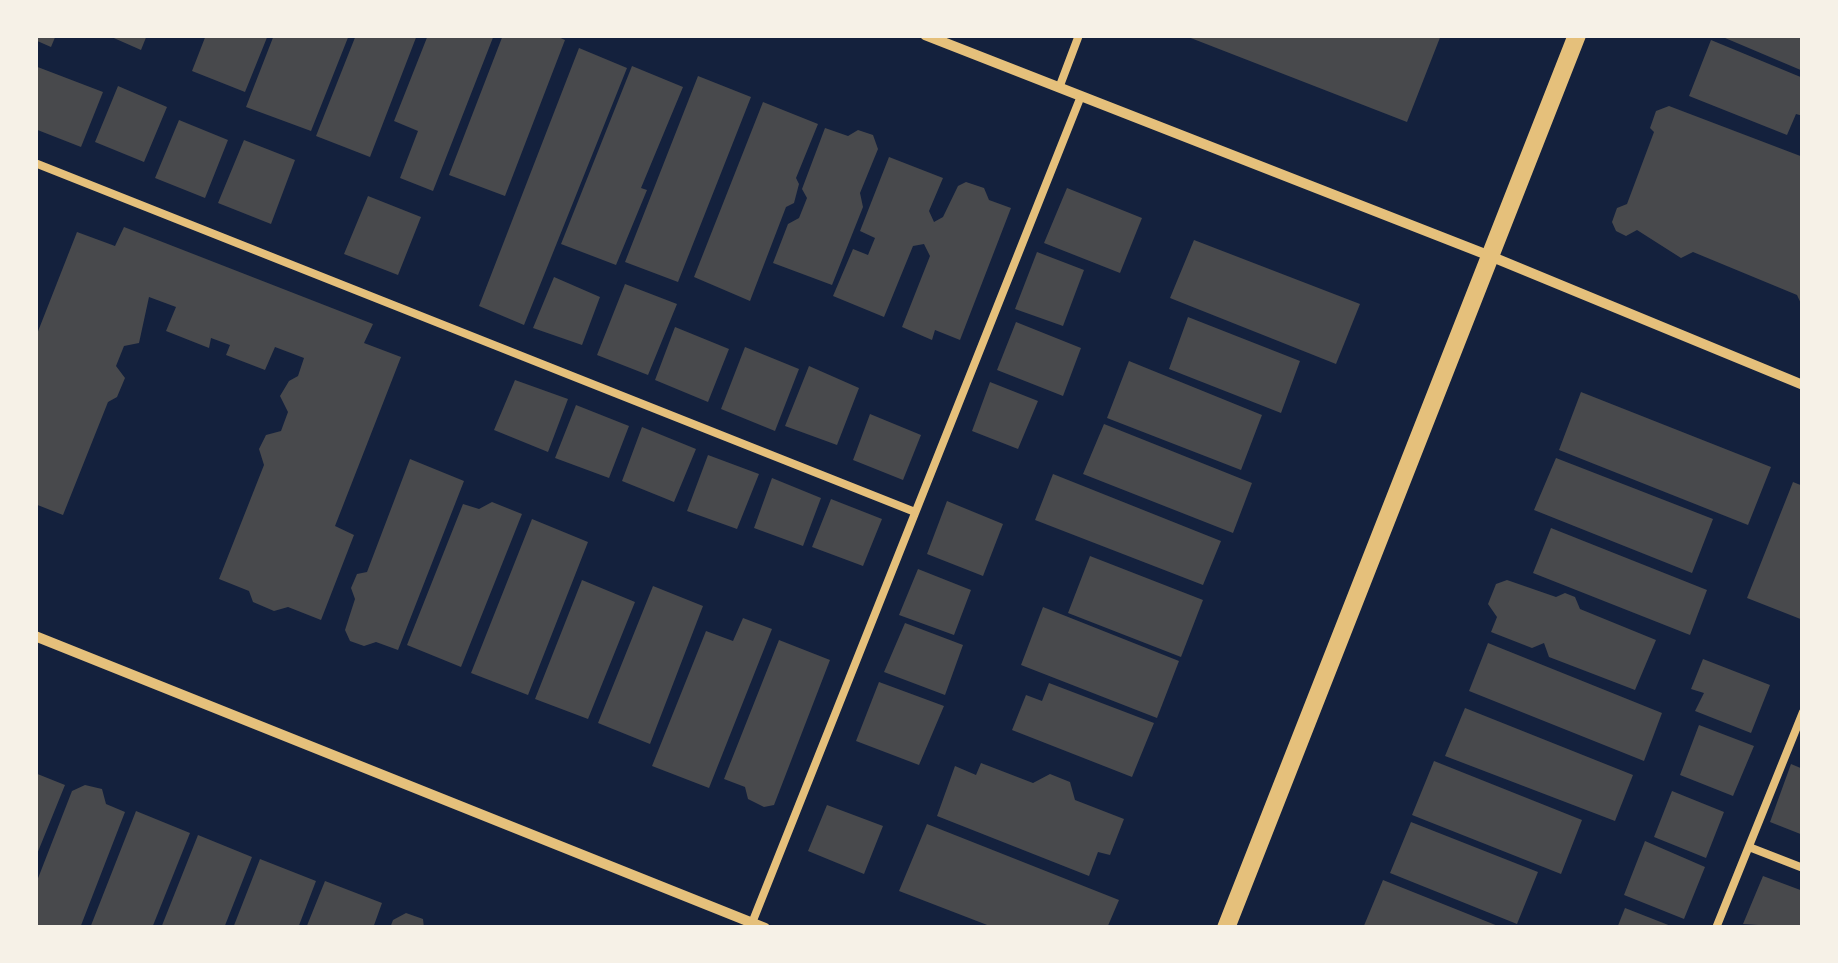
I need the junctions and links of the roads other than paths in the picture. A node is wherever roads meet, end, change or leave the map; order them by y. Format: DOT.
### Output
graph roads {
  1 [pos="925,35"];
  2 [pos="1079,35"];
  3 [pos="1577,35"];
  4 [pos="1058,88"];
  5 [pos="1081,96"];
  6 [pos="35,163"];
  7 [pos="1490,256"];
  8 [pos="1803,385"];
  9 [pos="915,512"];
  10 [pos="35,636"];
  11 [pos="1803,712"];
  12 [pos="1749,847"];
  13 [pos="1803,868"];
  14 [pos="751,926"];
  15 [pos="765,928"];
  16 [pos="1226,928"];
  17 [pos="1716,928"];
  1 -- 4 [label="street"];
  2 -- 4 [label="lane"];
  3 -- 7 [label="street"];
  4 -- 5 [label="street"];
  5 -- 7 [label="street"];
  5 -- 9 [label="lane"];
  6 -- 9 [label="lane"];
  7 -- 8 [label="street"];
  7 -- 16 [label="street"];
  9 -- 14 [label="lane"];
  10 -- 14 [label="street"];
  11 -- 12 [label="lane"];
  12 -- 13 [label="lane"];
  12 -- 17 [label="lane"];
  14 -- 15 [label="street"];
}
